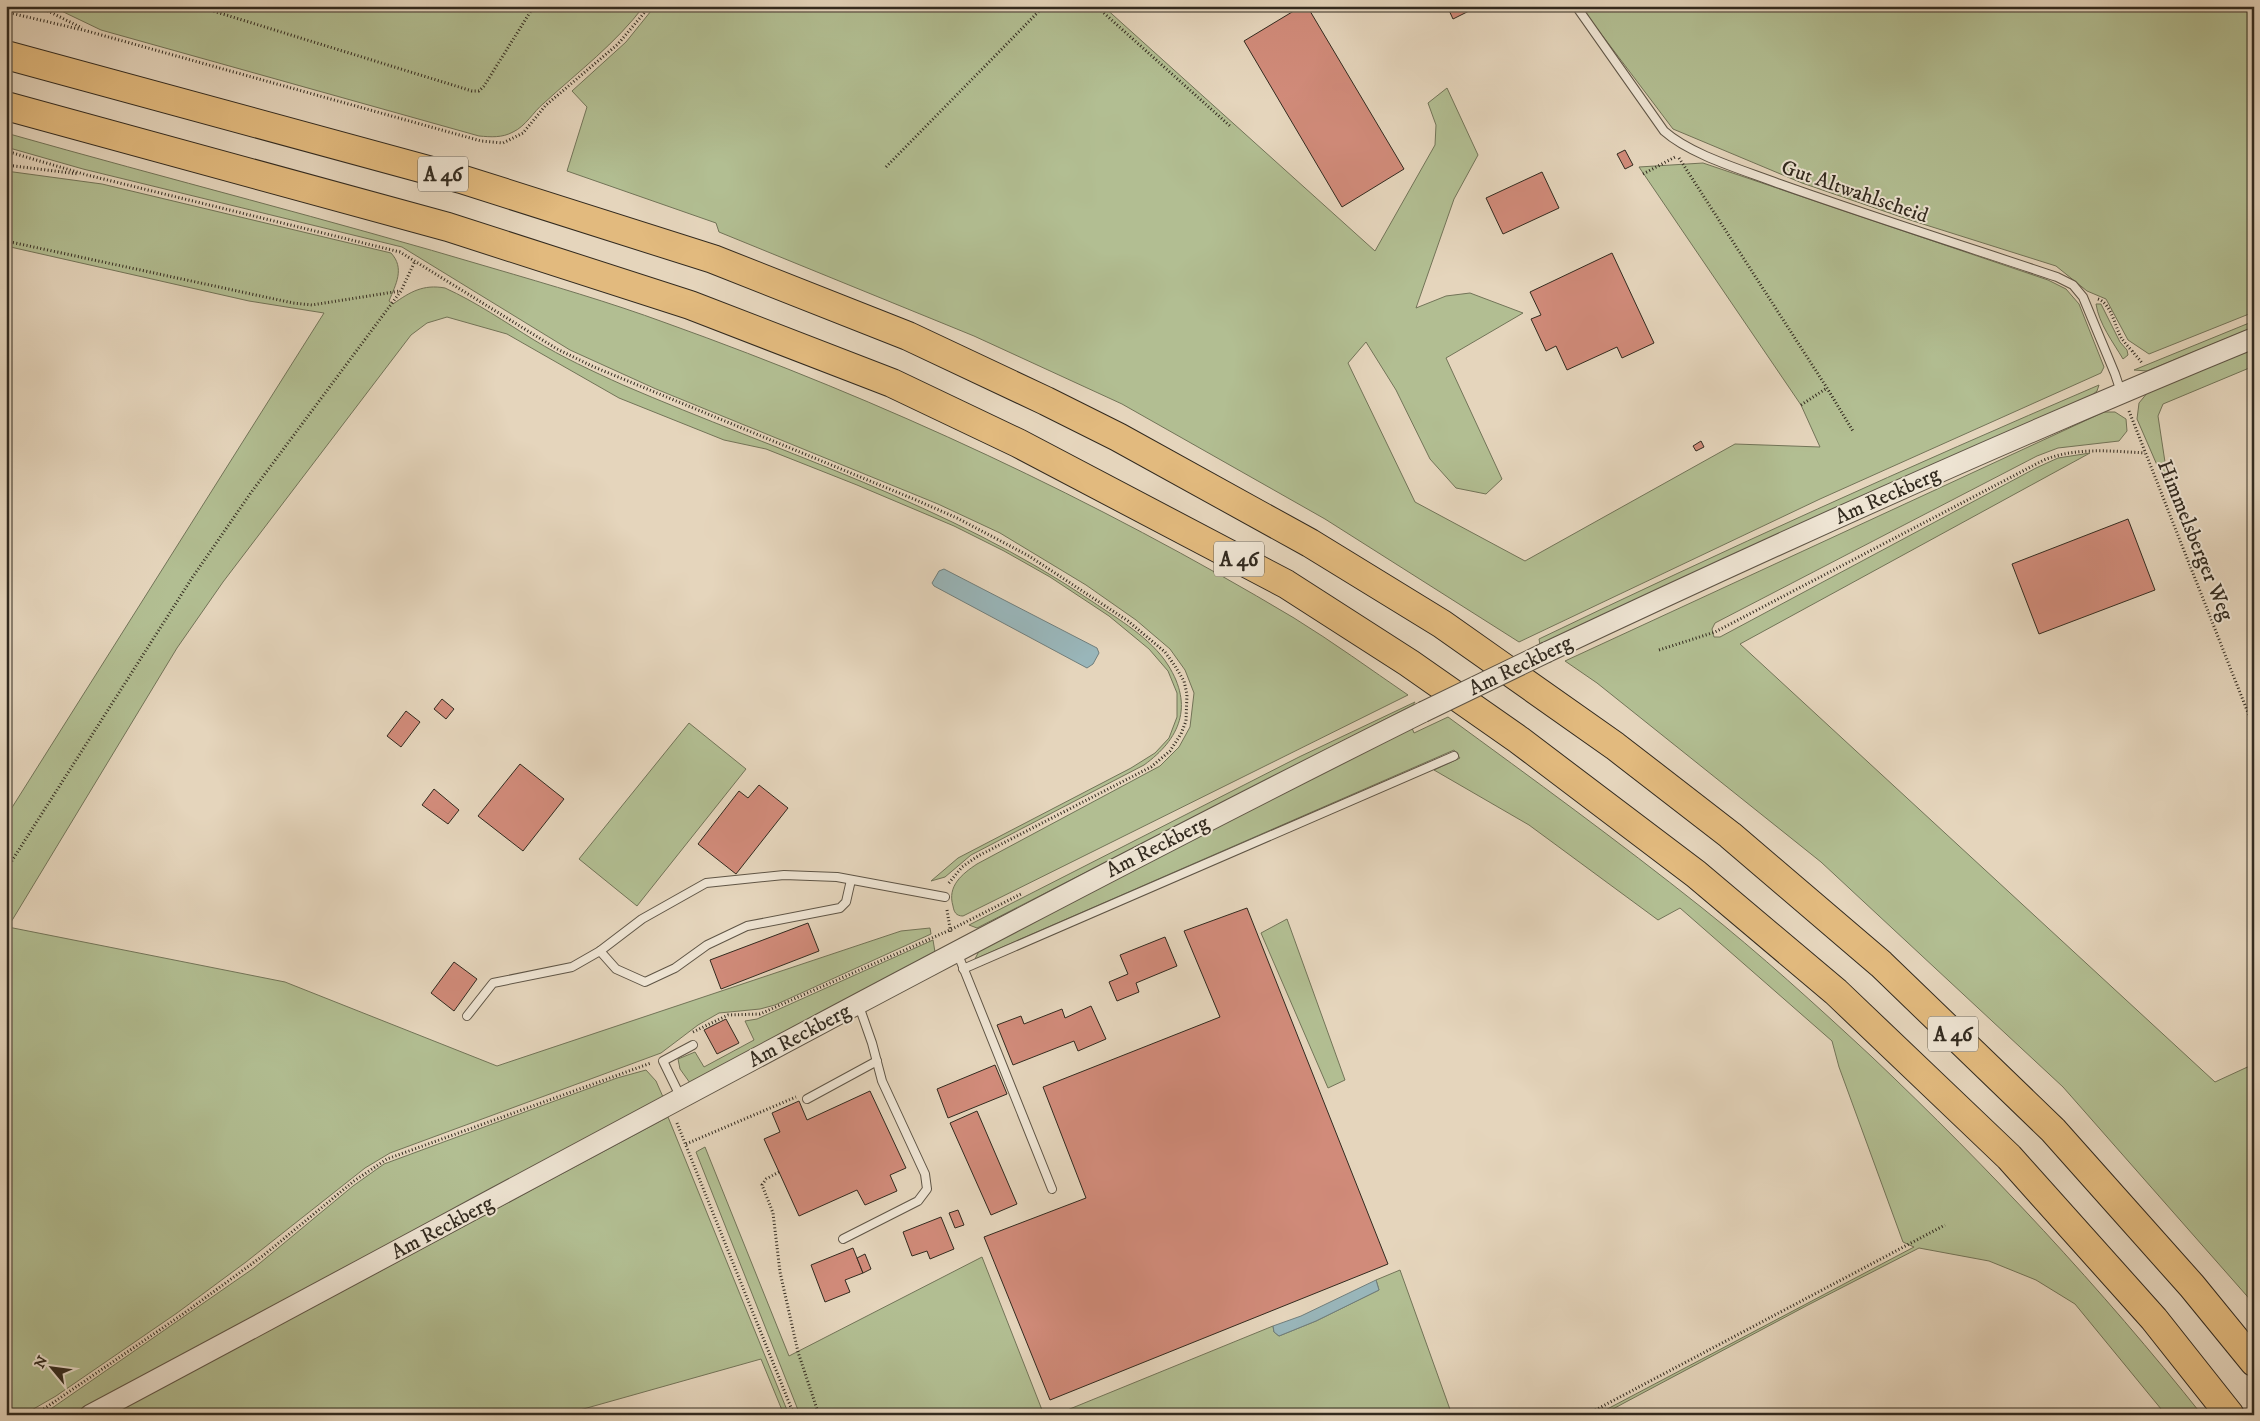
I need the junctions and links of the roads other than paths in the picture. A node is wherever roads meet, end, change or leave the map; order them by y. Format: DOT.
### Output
graph roads {
  1 [pos="1576,6"];
  2 [pos="6,55"];
  3 [pos="6,106"];
  4 [pos="2254,338"];
  5 [pos="2121,392"];
  6 [pos="1454,756"];
  7 [pos="851,880"];
  8 [pos="945,897"];
  9 [pos="600,951"];
  10 [pos="960,959"];
  11 [pos="858,1004"];
  12 [pos="467,1016"];
  13 [pos="693,1046"];
  14 [pos="877,1061"];
  15 [pos="807,1099"];
  16 [pos="675,1101"];
  17 [pos="1052,1189"];
  18 [pos="843,1239"];
  19 [pos="2254,1362"];
  20 [pos="90,1415"];
  21 [pos="2230,1415"];
  1 -- 5 [label="lane, Gut Altwahlscheid"];
  2 -- 19 [label="highway, A 46"];
  3 -- 21 [label="highway, A 46"];
  4 -- 5 [label="street, Am Reckberg"];
  5 -- 10 [label="street, Am Reckberg, bridge"];
  6 -- 10 [label="lane"];
  7 -- 8 [label="lane"];
  7 -- 9 [label="lane"];
  7 -- 9 [label="lane"];
  9 -- 12 [label="lane"];
  10 -- 11 [label="street, Am Reckberg"];
  10 -- 17 [label="lane"];
  11 -- 14 [label="lane"];
  11 -- 16 [label="street, Am Reckberg"];
  13 -- 16 [label="lane"];
  14 -- 15 [label="lane"];
  14 -- 18 [label="lane"];
  16 -- 20 [label="street, Am Reckberg"];
}
